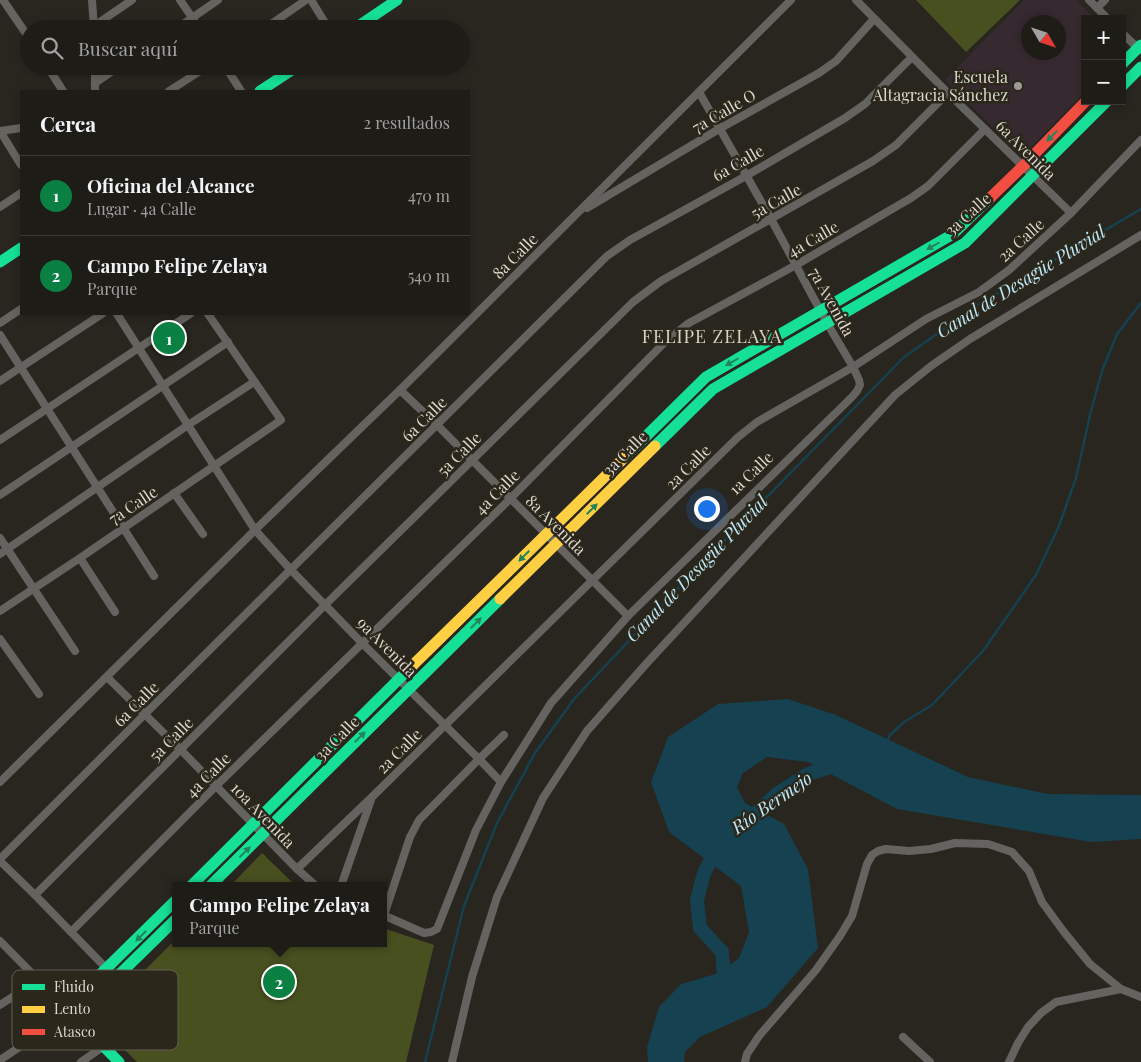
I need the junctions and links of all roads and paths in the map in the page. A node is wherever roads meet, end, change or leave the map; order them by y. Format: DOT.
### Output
graph roads {
  1 [pos="4,0"];
  2 [pos="92,0"];
  3 [pos="132,0"];
  4 [pos="180,0"];
  5 [pos="218,0"];
  6 [pos="306,0"];
  7 [pos="311,0"];
  8 [pos="398,0"];
  9 [pos="791,0"];
  10 [pos="856,0"];
  11 [pos="1089,0"];
  12 [pos="1105,0"];
  13 [pos="1097,8"];
  14 [pos="1104,15"];
  15 [pos="192,18"];
  16 [pos="874,19"];
  17 [pos="93,20"];
  18 [pos="104,20"];
  19 [pos="189,20"];
  20 [pos="277,20"];
  21 [pos="323,20"];
  22 [pos="368,20"];
  23 [pos="20,24"];
  24 [pos="1126,36"];
  25 [pos="1140,48"];
  26 [pos="912,57"];
  27 [pos="1126,60"];
  28 [pos="1141,67"];
  29 [pos="53,75"];
  30 [pos="109,75"];
  31 [pos="194,75"];
  32 [pos="231,75"];
  33 [pos="284,75"];
  34 [pos="1126,82"];
  35 [pos="95,87"];
  36 [pos="63,90"];
  37 [pos="171,90"];
  38 [pos="240,90"];
  39 [pos="262,90"];
  40 [pos="699,92"];
  41 [pos="948,93"];
  42 [pos="1082,105"];
  43 [pos="1103,105"];
  44 [pos="20,128"];
  45 [pos="720,129"];
  46 [pos="986,129"];
  47 [pos="0,131"];
  48 [pos="1141,140"];
  49 [pos="8,143"];
  50 [pos="0,148"];
  51 [pos="20,163"];
  52 [pos="1023,166"];
  53 [pos="746,176"];
  54 [pos="1034,176"];
  55 [pos="20,194"];
  56 [pos="0,207"];
  57 [pos="1071,213"];
  58 [pos="577,214"];
  59 [pos="771,220"];
  60 [pos="1141,235"];
  61 [pos="20,249"];
  62 [pos="0,262"];
  63 [pos="796,264"];
  64 [pos="20,310"];
  65 [pos="821,311"];
  66 [pos="100,315"];
  67 [pos="118,315"];
  68 [pos="188,315"];
  69 [pos="209,315"];
  70 [pos="0,323"];
  71 [pos="827,323"];
  72 [pos="0,335"];
  73 [pos="228,342"];
  74 [pos="139,348"];
  75 [pos="20,367"];
  76 [pos="853,367"];
  77 [pos="0,381"];
  78 [pos="254,382"];
  79 [pos="163,386"];
  80 [pos="400,390"];
  81 [pos="47,409"];
  82 [pos="188,425"];
  83 [pos="437,425"];
  84 [pos="0,440"];
  85 [pos="72,447"];
  86 [pos="472,461"];
  87 [pos="214,466"];
  88 [pos="97,487"];
  89 [pos="174,494"];
  90 [pos="0,495"];
  91 [pos="510,499"];
  92 [pos="123,528"];
  93 [pos="255,530"];
  94 [pos="203,534"];
  95 [pos="545,535"];
  96 [pos="0,538"];
  97 [pos="556,544"];
  98 [pos="7,549"];
  99 [pos="0,554"];
  100 [pos="80,558"];
  101 [pos="290,569"];
  102 [pos="154,576"];
  103 [pos="592,580"];
  104 [pos="34,589"];
  105 [pos="325,605"];
  106 [pos="0,611"];
  107 [pos="115,612"];
  108 [pos="628,616"];
  109 [pos="0,640"];
  110 [pos="362,643"];
  111 [pos="75,652"];
  112 [pos="107,677"];
  113 [pos="399,679"];
  114 [pos="409,689"];
  115 [pos="39,694"];
  116 [pos="144,714"];
  117 [pos="445,725"];
  118 [pos="504,735"];
  119 [pos="180,749"];
  120 [pos="479,759"];
  121 [pos="0,782"];
  122 [pos="501,782"];
  123 [pos="216,786"];
  124 [pos="372,798"];
  125 [pos="253,824"];
  126 [pos="263,835"];
  127 [pos="0,860"];
  128 [pos="297,870"];
  129 [pos="195,882"];
  130 [pos="214,882"];
  131 [pos="311,882"];
  132 [pos="342,882"];
  133 [pos="35,895"];
  134 [pos="172,904"];
  135 [pos="387,904"];
  136 [pos="387,917"];
  137 [pos="172,923"];
  138 [pos="71,932"];
  139 [pos="0,942"];
  140 [pos="107,969"];
  141 [pos="28,970"];
  142 [pos="124,970"];
  143 [pos="1120,989"];
  144 [pos="12,997"];
  145 [pos="1141,997"];
  146 [pos="0,1005"];
  147 [pos="903,1037"];
  148 [pos="15,1050"];
  149 [pos="98,1050"];
  150 [pos="108,1050"];
  151 [pos="0,1060"];
  152 [pos="81,1062"];
  153 [pos="120,1062"];
  154 [pos="452,1062"];
  155 [pos="745,1062"];
  156 [pos="930,1062"];
  157 [pos="1009,1062"];
  1 -- 23 [label="street"];
  2 -- 17 [label="street"];
  3 -- 18 [label="street"];
  4 -- 15 [label="street"];
  5 -- 15 [label="street"];
  6 -- 20 [label="street"];
  7 -- 21 [label="street"];
  8 -- 22 [label="street"];
  9 -- 40 [label="street, 8a Calle"];
  10 -- 16 [label="street, 6a Avenida"];
  11 -- 13 [label="street"];
  12 -- 13 [label="street"];
  13 -- 14 [label="street"];
  15 -- 19 [label="street"];
  16 -- 26 [label="street, 6a Avenida"];
  16 -- 45 [label="street, 7a Calle O"];
  24 -- 25 [label="street"];
  25 -- 27 [label="street"];
  26 -- 41 [label="street, 6a Avenida"];
  26 -- 53 [label="street, 6a Calle"];
  28 -- 34 [label="street"];
  29 -- 36 [label="street"];
  30 -- 35 [label="street"];
  31 -- 37 [label="street"];
  32 -- 38 [label="street"];
  33 -- 39 [label="street"];
  40 -- 45 [label="street, 7a Avenida"];
  40 -- 58 [label="street, 8a Calle"];
  41 -- 46 [label="street, 6a Avenida"];
  41 -- 59 [label="street, 5a Calle"];
  42 -- 52 [label="street, 3a Calle, one-way"];
  43 -- 54 [label="street, 3a Calle"];
  44 -- 47 [label="street"];
  45 -- 53 [label="street, 7a Avenida"];
  45 -- 58 [label="street, 7a Calle O"];
  46 -- 52 [label="street, 6a Avenida"];
  46 -- 63 [label="street, 4a Calle"];
  47 -- 49 [label="street"];
  48 -- 57 [label="street, 2a Calle"];
  49 -- 50 [label="street"];
  49 -- 51 [label="street"];
  52 -- 54 [label="street, 6a Avenida"];
  52 -- 65 [label="street, 3a Calle, one-way"];
  53 -- 59 [label="street, 7a Avenida"];
  53 -- 83 [label="street, 6a Calle"];
  54 -- 57 [label="street, 6a Avenida"];
  54 -- 71 [label="street, 3a Calle"];
  55 -- 56 [label="street"];
  57 -- 76 [label="street, 2a Calle"];
  58 -- 80 [label="street, 8a Calle"];
  59 -- 63 [label="street, 7a Avenida"];
  59 -- 86 [label="street, 5a Calle"];
  60 -- 154 [label="street"];
  61 -- 62 [label="street"];
  63 -- 65 [label="street, 7a Avenida"];
  63 -- 91 [label="street, 4a Calle"];
  64 -- 70 [label="street"];
  65 -- 71 [label="street, 7a Avenida"];
  65 -- 95 [label="street, 3a Calle, one-way"];
  66 -- 75 [label="street"];
  67 -- 74 [label="street, 9a Avenida"];
  68 -- 74 [label="street"];
  69 -- 73 [label="street"];
  71 -- 76 [label="street, 7a Avenida"];
  97 -- 71 [label="street, 3a Calle, one-way"];
  72 -- 75 [label="street"];
  73 -- 78 [label="street"];
  73 -- 79 [label="street"];
  74 -- 79 [label="street, 9a Avenida"];
  74 -- 81 [label="street"];
  75 -- 77 [label="street"];
  75 -- 81 [label="street"];
  76 -- 103 [label="street, 2a Calle"];
  76 -- 108 [label="street, 1a Calle"];
  78 -- 82 [label="street"];
  78 -- 87 [label="street, 7a Calle"];
  79 -- 82 [label="street, 9a Avenida"];
  79 -- 85 [label="street"];
  80 -- 83 [label="street, 8a Avenida"];
  80 -- 93 [label="street, 8a Calle"];
  81 -- 84 [label="street"];
  81 -- 85 [label="street"];
  82 -- 87 [label="street, 9a Avenida"];
  82 -- 88 [label="street"];
  83 -- 86 [label="street, 8a Avenida"];
  83 -- 101 [label="street, 6a Calle"];
  85 -- 88 [label="street"];
  85 -- 90 [label="street"];
  86 -- 91 [label="street, 8a Avenida"];
  86 -- 105 [label="street, 5a Calle"];
  87 -- 89 [label="street, 7a Calle"];
  87 -- 93 [label="street, 9a Avenida"];
  88 -- 92 [label="street"];
  88 -- 98 [label="street"];
  89 -- 92 [label="street, 7a Calle"];
  89 -- 94 [label="street"];
  91 -- 95 [label="street, 8a Avenida"];
  91 -- 110 [label="street, 4a Calle"];
  92 -- 100 [label="street, 7a Calle"];
  92 -- 102 [label="street"];
  93 -- 101 [label="street, 9a Avenida"];
  93 -- 112 [label="street, 8a Calle"];
  95 -- 97 [label="street, 8a Avenida"];
  95 -- 113 [label="street, 3a Calle, one-way"];
  96 -- 98 [label="street"];
  97 -- 103 [label="street, 8a Avenida"];
  114 -- 97 [label="street, 3a Calle, one-way"];
  98 -- 99 [label="street"];
  98 -- 104 [label="street"];
  100 -- 104 [label="street, 7a Calle"];
  100 -- 107 [label="street"];
  101 -- 105 [label="street, 9a Avenida"];
  101 -- 116 [label="street, 6a Calle"];
  103 -- 108 [label="street, 8a Avenida"];
  103 -- 117 [label="street, 2a Calle"];
  104 -- 106 [label="street, 7a Calle"];
  104 -- 111 [label="street"];
  105 -- 110 [label="street, 9a Avenida"];
  105 -- 119 [label="street, 5a Calle"];
  108 -- 122 [label="street, 1a Calle"];
  109 -- 115 [label="street"];
  110 -- 113 [label="street, 9a Avenida"];
  110 -- 123 [label="street, 4a Calle"];
  112 -- 116 [label="street, 10a Avenida"];
  112 -- 121 [label="street, 8a Calle"];
  113 -- 114 [label="street, 9a Avenida"];
  113 -- 125 [label="street, 3a Calle"];
  114 -- 117 [label="street, 9a Avenida"];
  126 -- 114 [label="street, 3a Calle, one-way"];
  116 -- 119 [label="street, 10a Avenida"];
  116 -- 127 [label="street, 6a Calle"];
  117 -- 120 [label="street, 9a Avenida"];
  117 -- 124 [label="street, 2a Calle"];
  118 -- 120 [label="street"];
  119 -- 123 [label="street, 10a Avenida"];
  119 -- 133 [label="street, 5a Calle"];
  120 -- 122 [label="street, 9a Avenida"];
  120 -- 135 [label="street"];
  122 -- 136 [label="street, 1a Calle"];
  123 -- 125 [label="street, 10a Avenida"];
  123 -- 138 [label="street, 4a Calle"];
  124 -- 128 [label="street, 2a Calle"];
  124 -- 132 [label="street"];
  125 -- 126 [label="street, 10a Avenida"];
  125 -- 129 [label="street, 3a Calle"];
  126 -- 128 [label="street, 10a Avenida"];
  130 -- 126 [label="street, 3a Calle, one-way"];
  127 -- 133 [label="street"];
  128 -- 131 [label="street, 10a Avenida"];
  133 -- 138 [label="street"];
  134 -- 140 [label="street, one-way"];
  137 -- 142 [label="street"];
  138 -- 140 [label="street"];
  139 -- 141 [label="street"];
  143 -- 145 [label="street"];
  143 -- 155 [label="street"];
  143 -- 157 [label="street"];
  144 -- 146 [label="street"];
  147 -- 156 [label="street"];
  148 -- 151 [label="street"];
  149 -- 152 [label="street"];
  150 -- 153 [label="street"];
}
